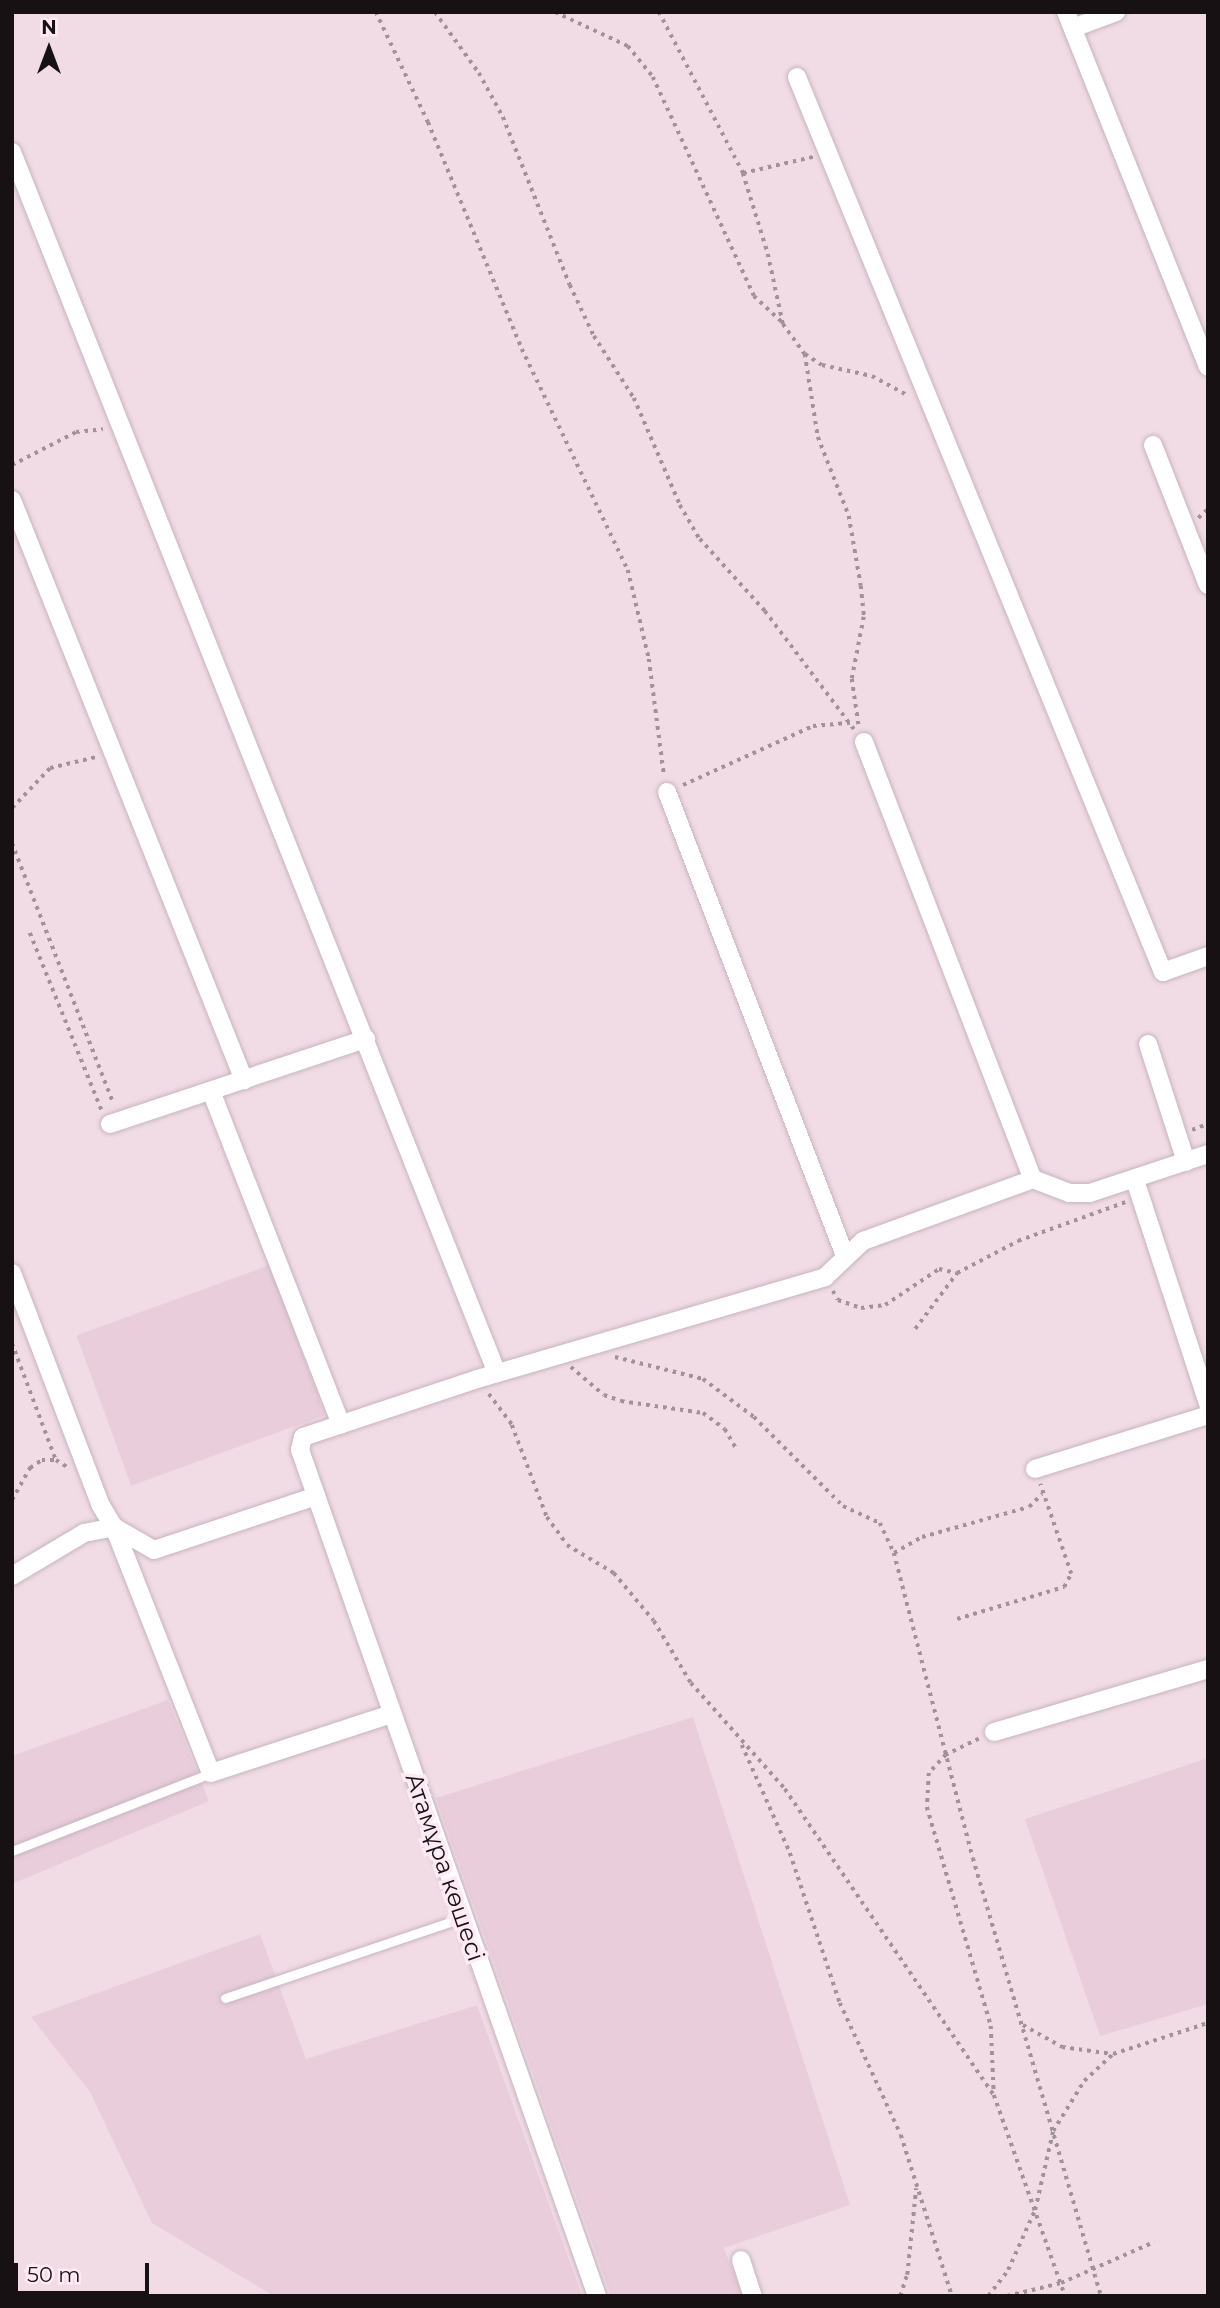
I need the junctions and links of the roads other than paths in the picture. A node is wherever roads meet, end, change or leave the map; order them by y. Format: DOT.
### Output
graph roads {
  1 [pos="1116,12"];
  2 [pos="1069,20"];
  3 [pos="797,77"];
  4 [pos="12,152"];
  5 [pos="1208,367"];
  6 [pos="1153,445"];
  7 [pos="12,500"];
  8 [pos="1208,585"];
  9 [pos="864,742"];
  10 [pos="667,792"];
  11 [pos="1208,956"];
  12 [pos="366,1039"];
  13 [pos="1148,1044"];
  14 [pos="244,1080"];
  15 [pos="211,1091"];
  16 [pos="118,1122"];
  17 [pos="1208,1154"];
  18 [pos="1186,1162"];
  19 [pos="1033,1179"];
  20 [pos="1138,1188"];
  21 [pos="845,1256"];
  22 [pos="12,1273"];
  23 [pos="497,1373"];
  24 [pos="1208,1404"];
  25 [pos="1208,1415"];
  26 [pos="341,1425"];
  27 [pos="1035,1469"];
  28 [pos="316,1496"];
  29 [pos="114,1527"];
  30 [pos="12,1576"];
  31 [pos="1208,1669"];
  32 [pos="392,1714"];
  33 [pos="994,1732"];
  34 [pos="211,1773"];
  35 [pos="12,1851"];
  36 [pos="462,1918"];
  37 [pos="225,1998"];
  38 [pos="741,2260"];
  39 [pos="597,2296"];
  40 [pos="753,2296"];
  1 -- 2 [label="street"];
  2 -- 5 [label="street"];
  3 -- 11 [label="street"];
  4 -- 12 [label="street"];
  6 -- 8 [label="street"];
  7 -- 14 [label="street"];
  9 -- 19 [label="street"];
  10 -- 21 [label="street"];
  12 -- 14 [label="street"];
  12 -- 23 [label="street"];
  13 -- 18 [label="street"];
  14 -- 15 [label="street"];
  15 -- 16 [label="street"];
  15 -- 26 [label="street"];
  17 -- 18 [label="street"];
  18 -- 20 [label="street"];
  19 -- 20 [label="street"];
  19 -- 21 [label="street"];
  20 -- 24 [label="street"];
  21 -- 23 [label="street"];
  22 -- 29 [label="street"];
  23 -- 26 [label="street"];
  25 -- 27 [label="street"];
  26 -- 28 [label="street, Атамұра көшесі"];
  28 -- 29 [label="street"];
  28 -- 32 [label="street, Атамұра көшесі"];
  29 -- 30 [label="street"];
  29 -- 34 [label="street"];
  31 -- 33 [label="street"];
  32 -- 34 [label="street"];
  32 -- 36 [label="street, Атамұра көшесі"];
  34 -- 35 [label="lane"];
  36 -- 37 [label="lane"];
  36 -- 39 [label="street, Атамұра көшесі"];
  38 -- 40 [label="street"];
}
